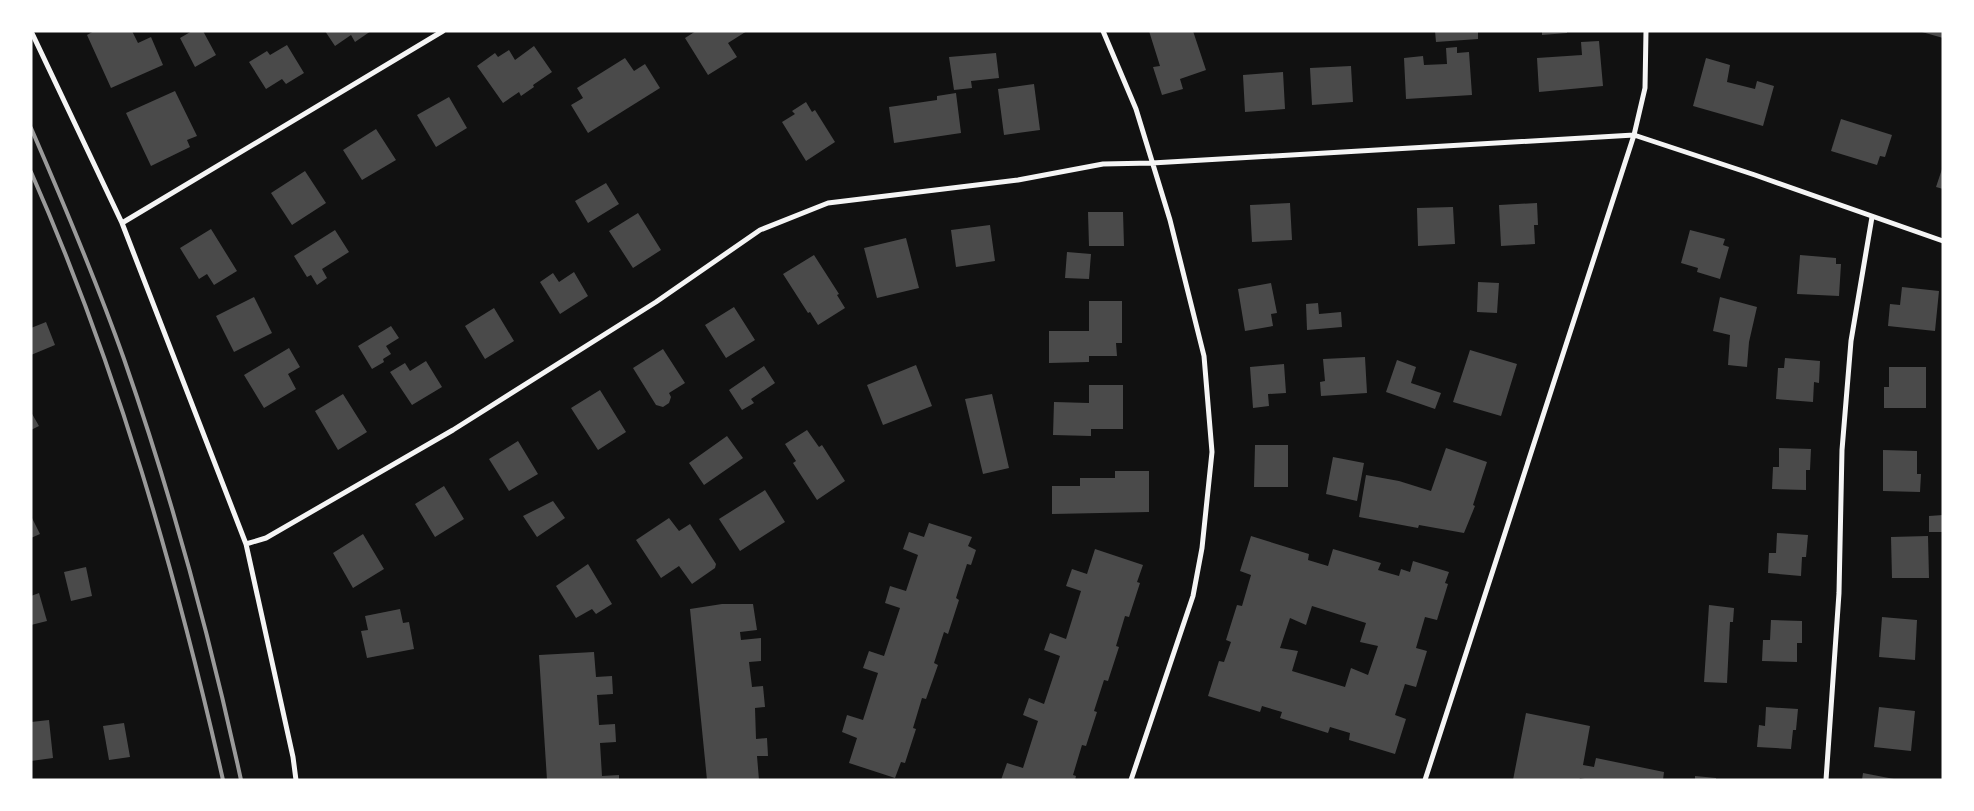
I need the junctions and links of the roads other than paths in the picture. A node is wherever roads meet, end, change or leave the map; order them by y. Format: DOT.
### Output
graph roads {
  1 [pos="32,31"];
  2 [pos="443,31"];
  3 [pos="1103,31"];
  4 [pos="1646,31"];
  5 [pos="1634,135"];
  6 [pos="1152,163"];
  7 [pos="1872,217"];
  8 [pos="122,223"];
  9 [pos="1943,241"];
  10 [pos="246,544"];
  11 [pos="296,780"];
  12 [pos="1131,780"];
  13 [pos="1425,780"];
  14 [pos="1826,780"];
  1 -- 8 [label="street"];
  2 -- 8 [label="street"];
  3 -- 6 [label="street"];
  4 -- 5 [label="street"];
  5 -- 6 [label="street"];
  5 -- 7 [label="street"];
  5 -- 13 [label="street"];
  6 -- 10 [label="street"];
  6 -- 12 [label="street"];
  7 -- 9 [label="street"];
  7 -- 14 [label="street"];
  8 -- 10 [label="street"];
  10 -- 11 [label="street"];
}
